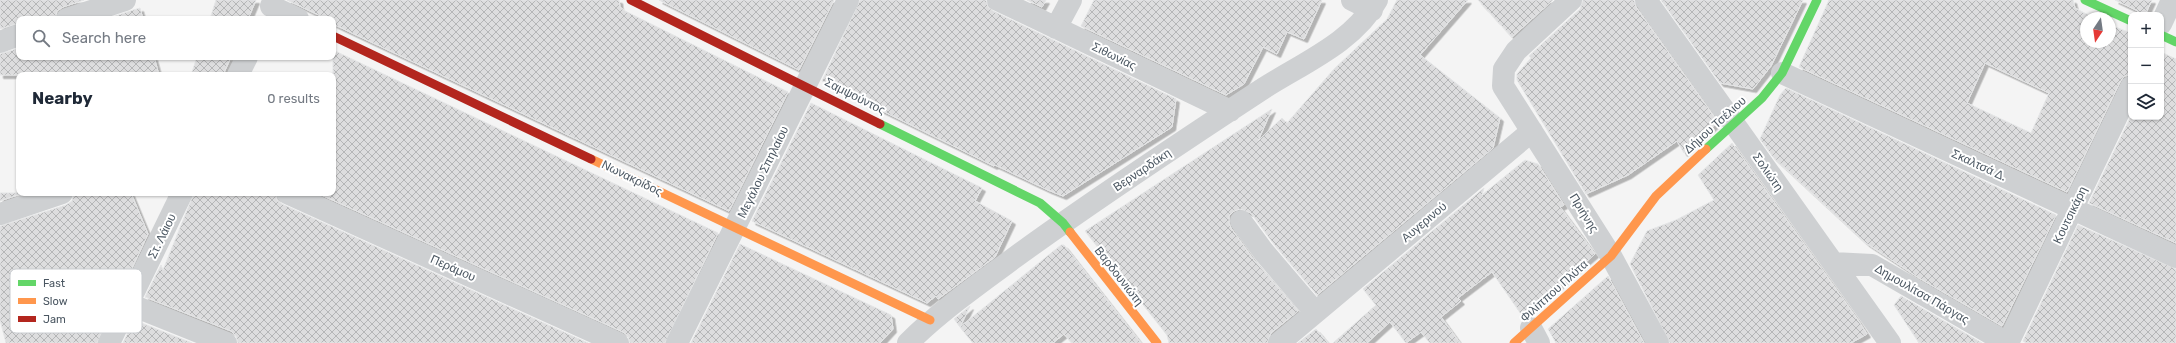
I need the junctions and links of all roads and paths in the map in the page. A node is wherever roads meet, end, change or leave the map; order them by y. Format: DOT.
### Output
graph roads {
  1 [pos="125,0"];
  2 [pos="631,0"];
  3 [pos="848,0"];
  4 [pos="998,0"];
  5 [pos="1071,0"];
  6 [pos="1352,0"];
  7 [pos="1571,0"];
  8 [pos="1646,0"];
  9 [pos="1817,0"];
  10 [pos="2085,0"];
  11 [pos="2172,0"];
  12 [pos="103,3"];
  13 [pos="1375,5"];
  14 [pos="270,8"];
  15 [pos="74,16"];
  16 [pos="290,16"];
  17 [pos="2164,17"];
  18 [pos="2128,20"];
  19 [pos="1056,28"];
  20 [pos="16,36"];
  21 [pos="2164,36"];
  22 [pos="336,37"];
  23 [pos="0,42"];
  24 [pos="2176,42"];
  25 [pos="246,60"];
  26 [pos="240,72"];
  27 [pos="1782,73"];
  28 [pos="806,85"];
  29 [pos="2128,93"];
  30 [pos="1230,111"];
  31 [pos="1734,124"];
  32 [pos="1532,131"];
  33 [pos="53,196"];
  34 [pos="181,196"];
  35 [pos="294,196"];
  36 [pos="2072,209"];
  37 [pos="0,214"];
  38 [pos="1241,221"];
  39 [pos="1063,223"];
  40 [pos="736,228"];
  41 [pos="1611,256"];
  42 [pos="2176,257"];
  43 [pos="1833,263"];
  44 [pos="142,277"];
  45 [pos="142,309"];
  46 [pos="1315,312"];
  47 [pos="930,320"];
  48 [pos="114,333"];
  49 [pos="1535,336"];
  50 [pos="1883,341"];
  51 [pos="109,343"];
  52 [pos="226,343"];
  53 [pos="618,343"];
  54 [pos="677,343"];
  55 [pos="908,343"];
  56 [pos="1157,343"];
  57 [pos="1279,343"];
  58 [pos="1514,343"];
  59 [pos="1658,343"];
  60 [pos="2007,343"];
  1 -- 12 [label="street"];
  2 -- 28 [label="street, Σαμψούντος"];
  3 -- 28 [label="street, Μεγάλου Σπηλαίου"];
  4 -- 19 [label="street, Σιθωνίας"];
  5 -- 19 [label="street"];
  6 -- 13 [label="street"];
  7 -- 32 [label="street, Πριήνης"];
  8 -- 31 [label="street, Σολιώτη"];
  9 -- 27 [label="street, Δήμου Τσέλιου"];
  10 -- 18 [label="street"];
  11 -- 17 [label="street"];
  12 -- 15 [label="street"];
  13 -- 30 [label="street, Βερναρδάκη"];
  14 -- 16 [label="street"];
  19 -- 30 [label="street, Σιθωνίας"];
  20 -- 23 [label="street"];
  21 -- 24 [label="street"];
  22 -- 40 [label="street, Νωνακρίδος"];
  25 -- 26 [label="street"];
  27 -- 31 [label="street, Δήμου Τσέλιου"];
  27 -- 36 [label="street, Σκαλτσά Δ."];
  28 -- 39 [label="street, Σαμψούντος"];
  28 -- 40 [label="street, Μεγάλου Σπηλαίου"];
  29 -- 36 [label="street, Κουτσικάρη"];
  30 -- 39 [label="street, Βερναρδάκη"];
  31 -- 41 [label="street, Δήμου Τσέλιου"];
  31 -- 43 [label="street, Σολιώτη"];
  32 -- 41 [label="street, Πριήνης"];
  32 -- 46 [label="street, Αυγερινού"];
  33 -- 37 [label="street"];
  34 -- 44 [label="street, Στ. Λάιου"];
  35 -- 53 [label="street, Περάμου"];
  36 -- 42 [label="street, Σκαλτσά Δ."];
  36 -- 60 [label="street, Κουτσικάρη"];
  38 -- 46 [label="street"];
  39 -- 47 [label="street, Βερναρδάκη"];
  39 -- 56 [label="street, Βαρδουνιώτη"];
  40 -- 47 [label="street, Νωνακρίδος"];
  40 -- 54 [label="street, Μεγάλου Σπηλαίου"];
  41 -- 49 [label="street, Φιλίππου Πλύτα"];
  41 -- 59 [label="street, Πριήνης"];
  43 -- 50 [label="street, Σολιώτη"];
  43 -- 60 [label="street, Δημουλίτσα Πάργας"];
  45 -- 52 [label="street"];
  46 -- 57 [label="street, Αυγερινού"];
  47 -- 55 [label="street, Βερναρδάκη"];
  48 -- 51 [label="street, Στ. Λάιου"];
  49 -- 58 [label="street, Φιλίππου Πλύτα"];
}
